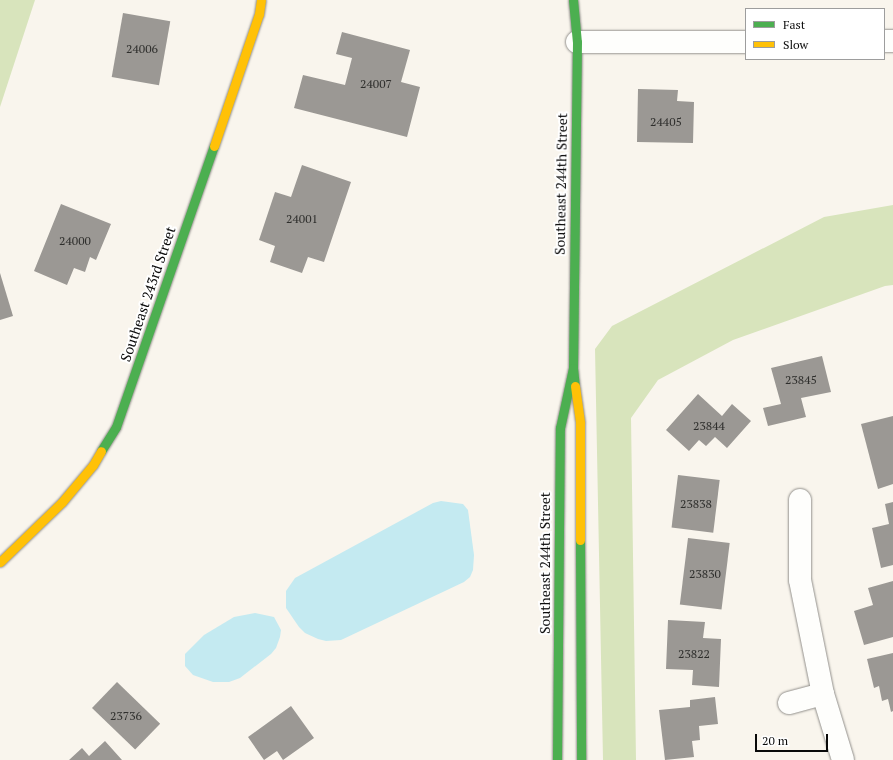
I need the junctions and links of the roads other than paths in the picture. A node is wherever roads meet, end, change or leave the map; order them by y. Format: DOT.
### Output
graph roads {
  1 [pos="261,0"];
  2 [pos="573,0"];
  3 [pos="577,42"];
  4 [pos="745,42"];
  5 [pos="573,368"];
  6 [pos="800,500"];
  7 [pos="0,562"];
  8 [pos="822,694"];
  9 [pos="789,704"];
  10 [pos="557,760"];
  11 [pos="581,760"];
  12 [pos="843,760"];
  1 -- 7 [label="street, Southeast 243rd Street"];
  2 -- 3 [label="street, Southeast 244th Street"];
  3 -- 4 [label="street"];
  3 -- 5 [label="street, Southeast 244th Street"];
  5 -- 10 [label="street, Southeast 244th Street"];
  5 -- 11 [label="street, Southeast 244th Street"];
  6 -- 8 [label="street"];
  8 -- 9 [label="street"];
  8 -- 12 [label="street"];
}
